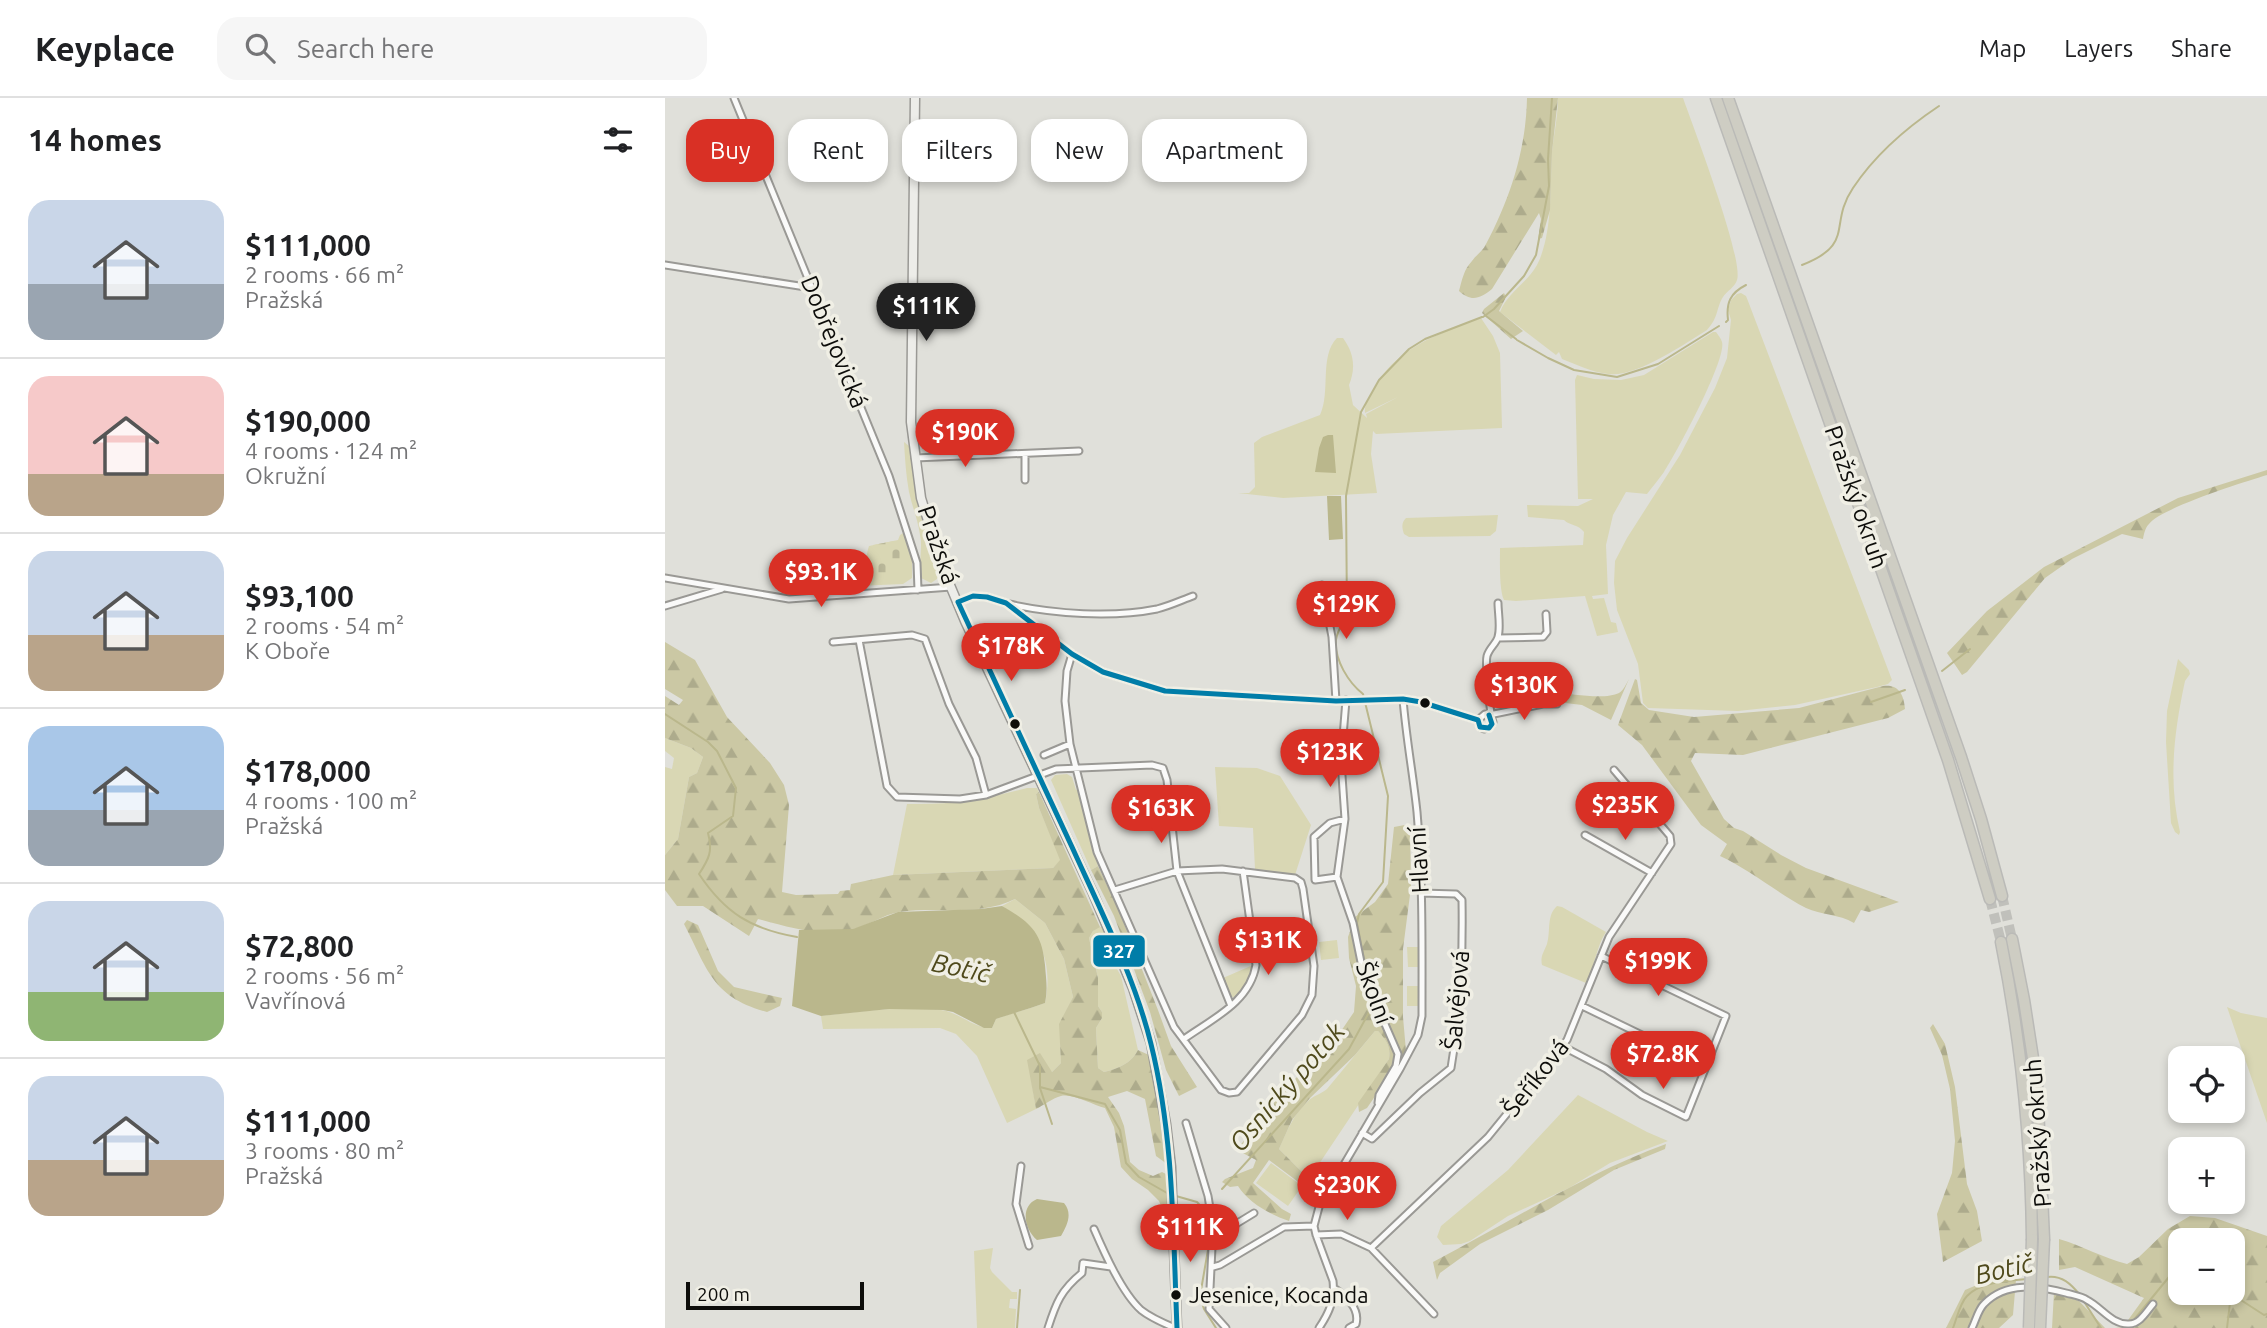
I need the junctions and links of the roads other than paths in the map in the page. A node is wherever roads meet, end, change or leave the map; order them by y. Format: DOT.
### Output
graph roads {
  1 [pos="734,98"];
  2 [pos="915,98"];
  3 [pos="1716,98"];
  4 [pos="1728,98"];
  5 [pos="665,265"];
  6 [pos="812,288"];
  7 [pos="1079,451"];
  8 [pos="1024,454"];
  9 [pos="915,458"];
  10 [pos="1025,480"];
  11 [pos="665,578"];
  12 [pos="1322,585"];
  13 [pos="951,587"];
  14 [pos="726,588"];
  15 [pos="918,590"];
  16 [pos="1193,596"];
  17 [pos="958,602"];
  18 [pos="1006,603"];
  19 [pos="1498,603"];
  20 [pos="665,606"];
  21 [pos="1546,614"];
  22 [pos="1498,638"];
  23 [pos="859,640"];
  24 [pos="833,642"];
  25 [pos="1072,654"];
  26 [pos="1403,699"];
  27 [pos="1346,700"];
  28 [pos="1336,701"];
  29 [pos="1557,704"];
  30 [pos="1489,715"];
  31 [pos="1478,720"];
  32 [pos="1070,744"];
  33 [pos="1044,755"];
  34 [pos="1076,768"];
  35 [pos="1614,770"];
  36 [pos="1038,776"];
  37 [pos="986,795"];
  38 [pos="1345,818"];
  39 [pos="1585,835"];
  40 [pos="1177,871"];
  41 [pos="1243,871"];
  42 [pos="1652,873"];
  43 [pos="1337,877"];
  44 [pos="1115,890"];
  45 [pos="1421,893"];
  46 [pos="2002,896"];
  47 [pos="1990,899"];
  48 [pos="2013,939"];
  49 [pos="2001,942"];
  50 [pos="1601,956"];
  51 [pos="1231,1006"];
  52 [pos="1582,1006"];
  53 [pos="1184,1039"];
  54 [pos="1562,1046"];
  55 [pos="1706,1066"];
  56 [pos="1377,1106"];
  57 [pos="1186,1123"];
  58 [pos="1361,1133"];
  59 [pos="1021,1166"];
  60 [pos="1254,1213"];
  61 [pos="1314,1226"];
  62 [pos="1094,1228"];
  63 [pos="1316,1236"];
  64 [pos="1213,1238"];
  65 [pos="1029,1246"];
  66 [pos="1371,1248"];
  67 [pos="1111,1267"];
  68 [pos="1213,1267"];
  69 [pos="1334,1288"];
  70 [pos="2153,1304"];
  71 [pos="1434,1314"];
  72 [pos="1048,1328"];
  73 [pos="1176,1328"];
  74 [pos="1226,1328"];
  75 [pos="1319,1328"];
  76 [pos="1349,1328"];
  77 [pos="1972,1328"];
  78 [pos="2029,1328"];
  79 [pos="2040,1328"];
  1 -- 6 [label="street, Dobřejovická"];
  2 -- 9 [label="main road, Pražská"];
  3 -- 47 [label="highway, Pražský okruh"];
  4 -- 46 [label="highway, Pražský okruh"];
  5 -- 6 [label="street"];
  6 -- 15 [label="street, Dobřejovická"];
  7 -- 8 [label="street"];
  8 -- 9 [label="street"];
  8 -- 10 [label="street"];
  9 -- 13 [label="main road, Pražská"];
  11 -- 14 [label="street"];
  12 -- 28 [label="street"];
  13 -- 15 [label="street"];
  13 -- 17 [label="main road, Pražská"];
  14 -- 15 [label="street"];
  14 -- 20 [label="street"];
  16 -- 18 [label="street"];
  17 -- 18 [label="street"];
  17 -- 36 [label="main road, Pražská"];
  18 -- 25 [label="street"];
  19 -- 22 [label="street"];
  21 -- 22 [label="street"];
  22 -- 30 [label="street"];
  23 -- 24 [label="street"];
  23 -- 37 [label="street"];
  23 -- 37 [label="street"];
  25 -- 28 [label="street"];
  25 -- 32 [label="street"];
  26 -- 27 [label="street"];
  26 -- 31 [label="street"];
  26 -- 45 [label="street, Hlavní"];
  27 -- 28 [label="street"];
  27 -- 38 [label="street, Školní"];
  29 -- 30 [label="street"];
  30 -- 31 [label="street"];
  30 -- 31 [label="street"];
  32 -- 33 [label="street"];
  32 -- 34 [label="street"];
  34 -- 36 [label="street"];
  34 -- 40 [label="street"];
  34 -- 44 [label="street"];
  35 -- 42 [label="street, Šeříková"];
  36 -- 37 [label="street"];
  36 -- 73 [label="main road, Pražská"];
  38 -- 43 [label="street, Školní"];
  38 -- 43 [label="street"];
  39 -- 42 [label="street"];
  40 -- 41 [label="street"];
  40 -- 44 [label="street"];
  40 -- 51 [label="street"];
  41 -- 51 [label="street"];
  41 -- 53 [label="street"];
  42 -- 50 [label="street, Šeříková"];
  43 -- 56 [label="street, Školní"];
  44 -- 53 [label="street"];
  45 -- 56 [label="street, Hlavní"];
  45 -- 58 [label="street, Šalvějová"];
  48 -- 79 [label="highway, Pražský okruh, bridge"];
  49 -- 78 [label="highway, Pražský okruh, bridge"];
  50 -- 52 [label="street, Šeříková"];
  50 -- 55 [label="street"];
  51 -- 53 [label="street"];
  52 -- 54 [label="street, Šeříková"];
  52 -- 55 [label="street"];
  54 -- 55 [label="street"];
  54 -- 66 [label="street, Šeříková"];
  56 -- 58 [label="street"];
  57 -- 64 [label="street"];
  58 -- 61 [label="street"];
  59 -- 65 [label="street"];
  60 -- 64 [label="street"];
  61 -- 63 [label="street"];
  61 -- 68 [label="street"];
  62 -- 67 [label="street"];
  63 -- 66 [label="street"];
  63 -- 69 [label="street"];
  64 -- 68 [label="street"];
  66 -- 71 [label="street"];
  67 -- 72 [label="street"];
  67 -- 73 [label="street"];
  68 -- 74 [label="street"];
  69 -- 75 [label="street"];
  69 -- 76 [label="street"];
  70 -- 77 [label="street"];
}
